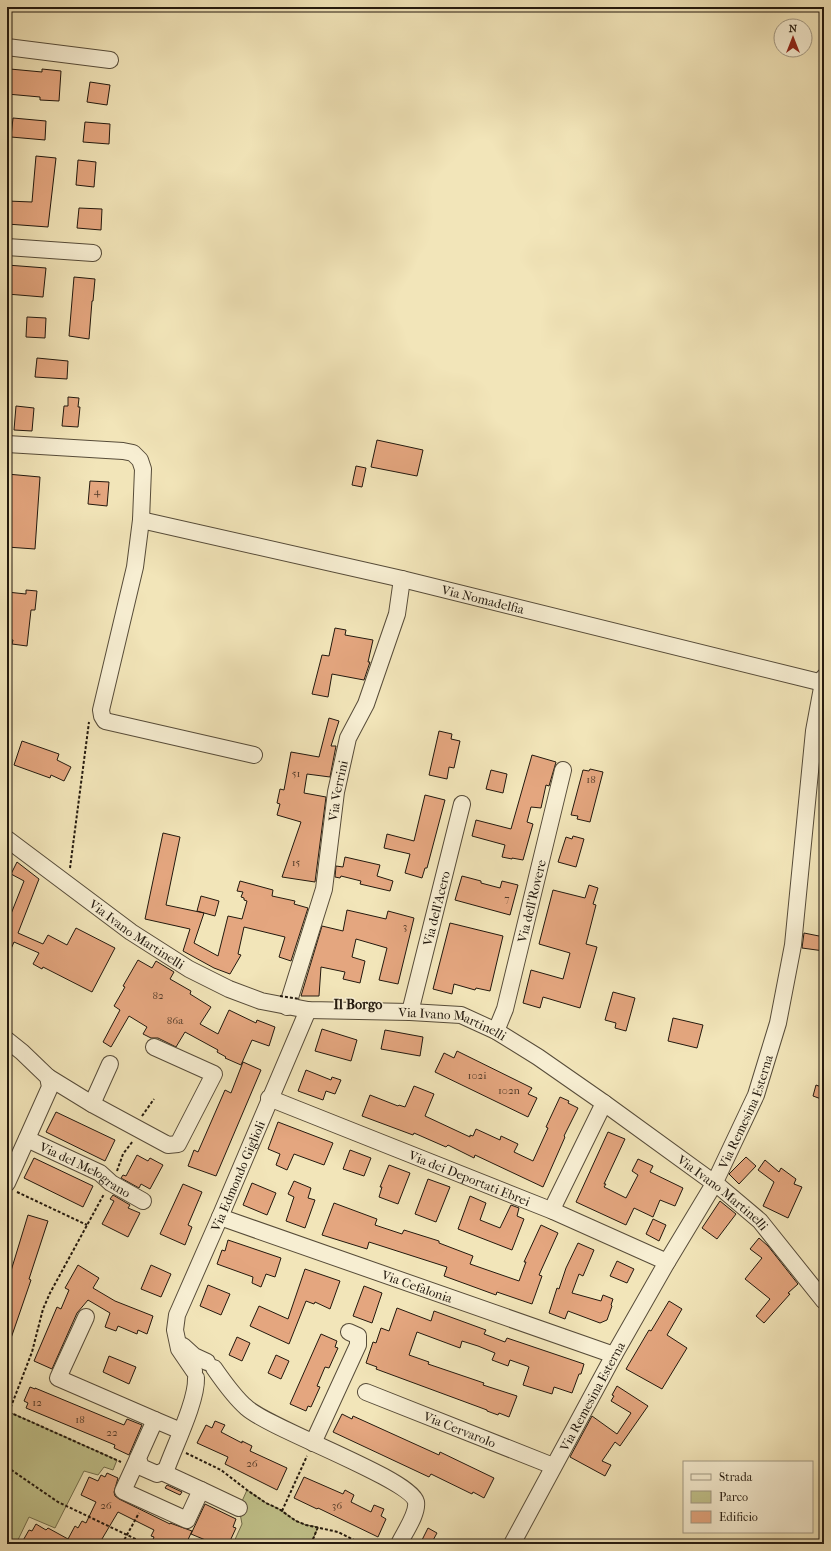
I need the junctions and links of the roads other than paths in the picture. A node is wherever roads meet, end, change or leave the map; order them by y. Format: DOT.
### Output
graph roads {
  1 [pos="7,47"];
  2 [pos="110,60"];
  3 [pos="7,247"];
  4 [pos="93,253"];
  5 [pos="7,444"];
  6 [pos="141,520"];
  7 [pos="402,579"];
  8 [pos="823,680"];
  9 [pos="254,755"];
  10 [pos="564,770"];
  11 [pos="462,804"];
  12 [pos="7,839"];
  13 [pos="294,1003"];
  14 [pos="410,1012"];
  15 [pos="496,1031"];
  16 [pos="7,1040"];
  17 [pos="154,1047"];
  18 [pos="110,1064"];
  19 [pos="48,1077"];
  20 [pos="269,1098"];
  21 [pos="604,1103"];
  22 [pos="92,1104"];
  23 [pos="27,1139"];
  24 [pos="714,1184"];
  25 [pos="10,1187"];
  26 [pos="143,1200"];
  27 [pos="553,1210"];
  28 [pos="220,1217"];
  29 [pos="667,1262"];
  30 [pos="824,1301"];
  31 [pos="86,1317"];
  32 [pos="349,1332"];
  33 [pos="614,1355"];
  34 [pos="205,1374"];
  35 [pos="366,1392"];
  36 [pos="155,1420"];
  37 [pos="181,1431"];
  38 [pos="313,1443"];
  39 [pos="136,1463"];
  40 [pos="553,1466"];
  41 [pos="162,1472"];
  42 [pos="201,1490"];
  43 [pos="239,1508"];
  44 [pos="399,1544"];
  45 [pos="512,1544"];
  1 -- 2 [label="street"];
  3 -- 4 [label="street"];
  5 -- 6 [label="street"];
  6 -- 7 [label="street, Via Nomadelfia"];
  6 -- 9 [label="street"];
  7 -- 8 [label="street, Via Nomadelfia"];
  7 -- 13 [label="street, Via Verrini"];
  8 -- 24 [label="street, Via Remesina Esterna"];
  10 -- 15 [label="street, Via dell'Rovere"];
  11 -- 14 [label="street, Via dell'Acero"];
  12 -- 13 [label="street, Via Ivano Martinelli"];
  13 -- 14 [label="street, Via Ivano Martinelli"];
  13 -- 20 [label="street, Via Edmondo Giglioli"];
  14 -- 15 [label="street, Via Ivano Martinelli"];
  15 -- 21 [label="street, Via Ivano Martinelli"];
  16 -- 19 [label="street"];
  17 -- 22 [label="street"];
  18 -- 22 [label="street"];
  19 -- 22 [label="street"];
  19 -- 23 [label="street, Via del Melograno"];
  20 -- 27 [label="street, Via dei Deportati Ebrei"];
  20 -- 28 [label="street, Via Edmondo Giglioli"];
  21 -- 24 [label="street, Via Ivano Martinelli"];
  21 -- 27 [label="street"];
  23 -- 25 [label="street, Via del Melograno"];
  23 -- 26 [label="street, Via del Melograno"];
  24 -- 29 [label="street, Via Remesina Esterna"];
  24 -- 30 [label="street, Via Ivano Martinelli"];
  27 -- 29 [label="street, Via dei Deportati Ebrei"];
  28 -- 33 [label="street, Via Cefalonia"];
  28 -- 34 [label="street, Via Edmondo Giglioli"];
  29 -- 33 [label="street, Via Remesina Esterna"];
  31 -- 36 [label="street"];
  32 -- 38 [label="street"];
  33 -- 40 [label="street, Via Remesina Esterna"];
  34 -- 37 [label="street"];
  34 -- 38 [label="street"];
  35 -- 40 [label="street, Via Cervarolo"];
  36 -- 37 [label="street"];
  36 -- 39 [label="street"];
  37 -- 41 [label="street"];
  38 -- 44 [label="street"];
  39 -- 41 [label="street"];
  39 -- 42 [label="street"];
  40 -- 45 [label="street, Via Remesina Esterna"];
  41 -- 42 [label="street"];
  42 -- 43 [label="street"];
}
